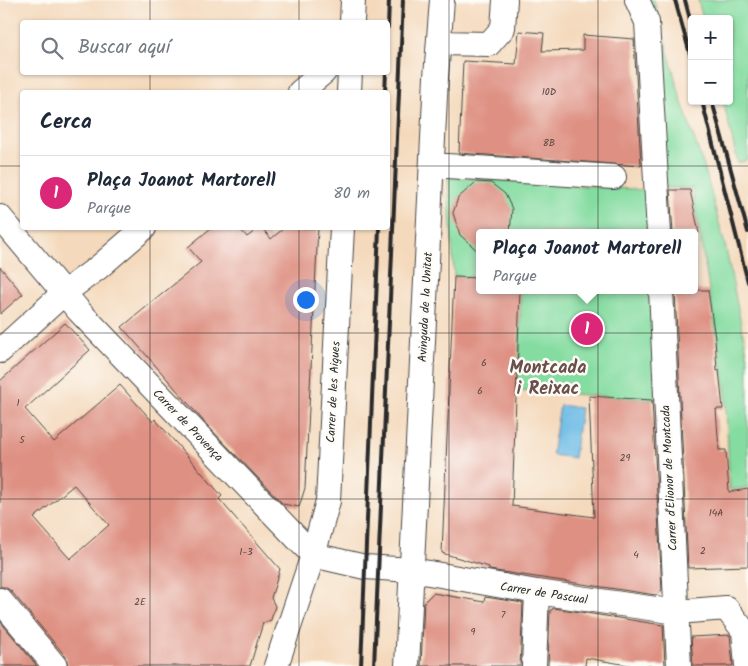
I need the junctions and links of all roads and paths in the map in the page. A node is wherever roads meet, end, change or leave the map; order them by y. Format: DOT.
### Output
graph roads {
  1 [pos="353,0"];
  2 [pos="442,0"];
  3 [pos="506,0"];
  4 [pos="637,0"];
  5 [pos="352,20"];
  6 [pos="439,43"];
  7 [pos="320,75"];
  8 [pos="350,75"];
  9 [pos="302,90"];
  10 [pos="349,90"];
  11 [pos="432,165"];
  12 [pos="614,177"];
  13 [pos="0,217"];
  14 [pos="659,229"];
  15 [pos="142,230"];
  16 [pos="342,230"];
  17 [pos="65,292"];
  18 [pos="661,294"];
  19 [pos="0,351"];
  20 [pos="313,555"];
  21 [pos="412,570"];
  22 [pos="537,592"];
  23 [pos="0,600"];
  24 [pos="677,612"];
  25 [pos="55,666"];
  26 [pos="276,666"];
  27 [pos="408,666"];
  28 [pos="534,666"];
  29 [pos="679,666"];
  30 [pos="747,666"];
  1 -- 5 [label="street"];
  2 -- 6 [label="street, Avinguda de la Unitat"];
  3 -- 6 [label="street"];
  4 -- 14 [label="street"];
  6 -- 11 [label="street, Avinguda de la Unitat"];
  7 -- 9 [label="street"];
  8 -- 10 [label="street"];
  11 -- 12 [label="street"];
  11 -- 21 [label="street, Avinguda de la Unitat"];
  13 -- 17 [label="street, Carrer de Provença"];
  15 -- 17 [label="street"];
  16 -- 20 [label="street, Carrer de les Aigues"];
  17 -- 19 [label="street"];
  17 -- 20 [label="street, Carrer de Provença"];
  18 -- 24 [label="street, Carrer d'Elionor de Montcada"];
  20 -- 21 [label="street, Carrer de Pascual"];
  20 -- 26 [label="street, Carrer de les Aigues"];
  21 -- 22 [label="street, Carrer de Pascual"];
  21 -- 27 [label="street, Avinguda de la Unitat"];
  22 -- 24 [label="street, Carrer de Pascual"];
  22 -- 28 [label="street"];
  23 -- 25 [label="street"];
  24 -- 29 [label="street, Carrer d'Elionor de Montcada"];
  24 -- 30 [label="street, Carrer de Pascual"];
}
